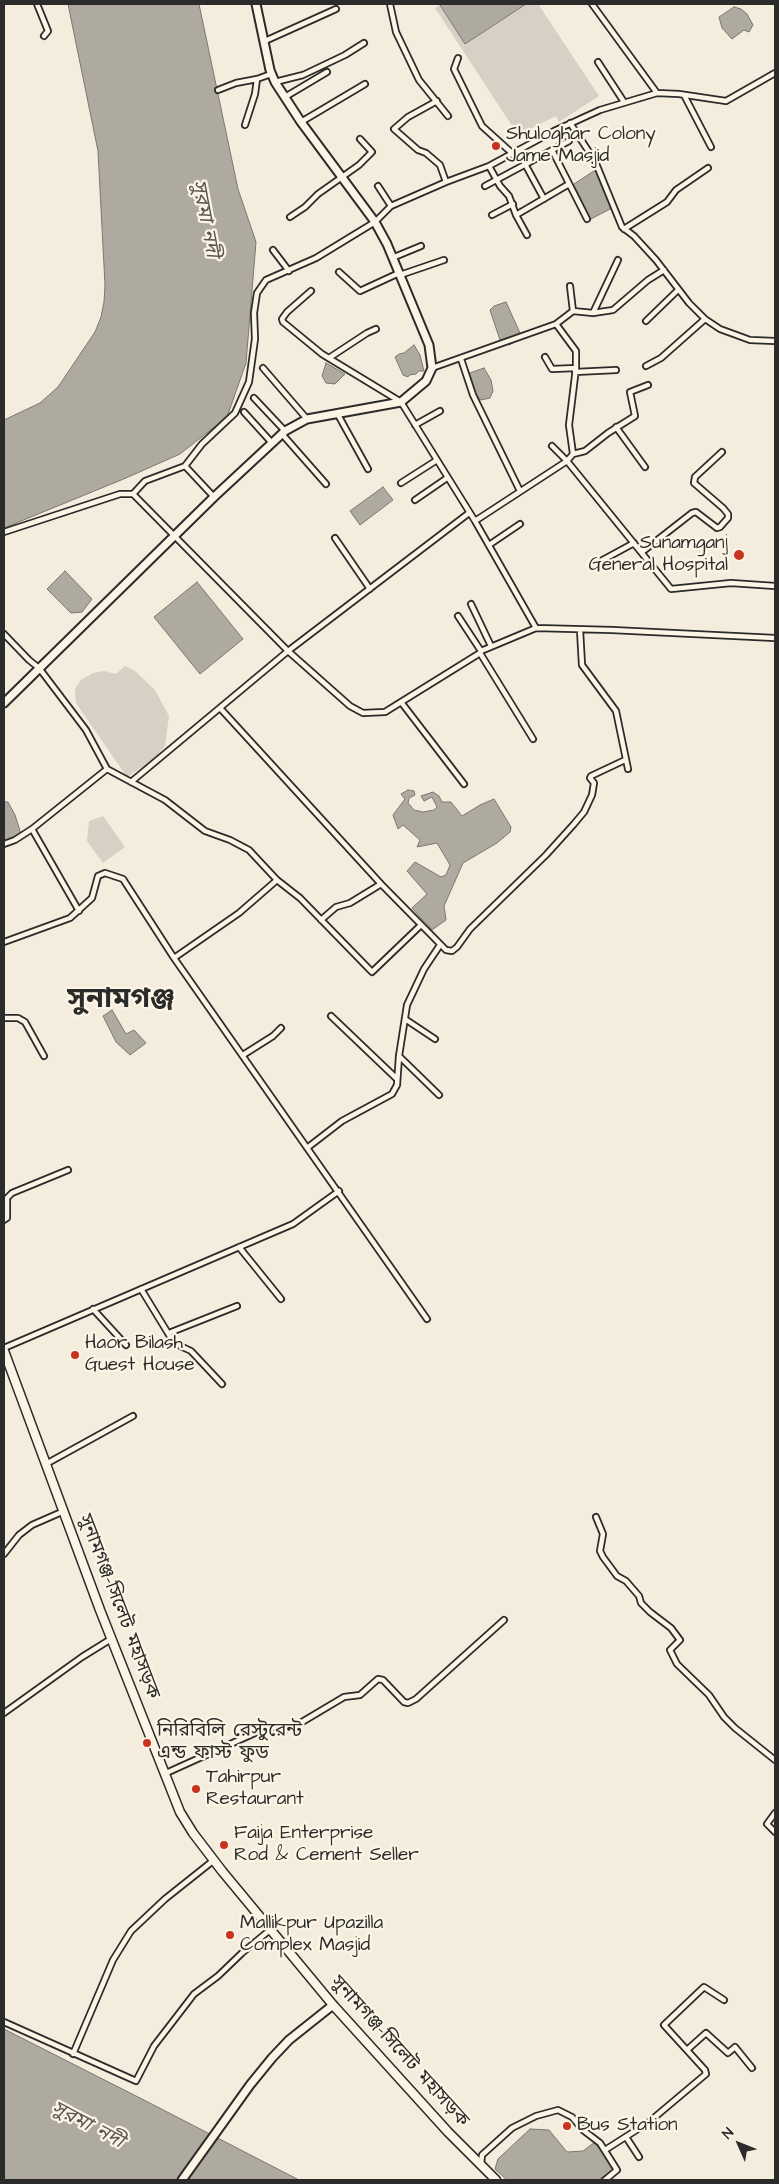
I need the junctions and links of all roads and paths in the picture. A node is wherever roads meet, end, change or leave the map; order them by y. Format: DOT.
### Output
graph roads {
  1 [pos="37,4"];
  2 [pos="256,4"];
  3 [pos="390,4"];
  4 [pos="592,4"];
  5 [pos="336,8"];
  6 [pos="44,36"];
  7 [pos="264,41"];
  8 [pos="364,43"];
  9 [pos="458,58"];
  10 [pos="598,62"];
  11 [pos="327,72"];
  12 [pos="775,73"];
  13 [pos="271,74"];
  14 [pos="257,79"];
  15 [pos="275,82"];
  16 [pos="365,84"];
  17 [pos="218,90"];
  18 [pos="657,93"];
  19 [pos="684,95"];
  20 [pos="285,97"];
  21 [pos="437,101"];
  22 [pos="624,102"];
  23 [pos="448,116"];
  24 [pos="301,122"];
  25 [pos="570,123"];
  26 [pos="245,125"];
  27 [pos="360,139"];
  28 [pos="569,141"];
  29 [pos="711,147"];
  30 [pos="552,150"];
  31 [pos="518,151"];
  32 [pos="513,154"];
  33 [pos="525,164"];
  34 [pos="489,166"];
  35 [pos="708,168"];
  36 [pos="343,177"];
  37 [pos="497,179"];
  38 [pos="446,182"];
  39 [pos="570,184"];
  40 [pos="378,186"];
  41 [pos="485,186"];
  42 [pos="544,199"];
  43 [pos="513,204"];
  44 [pos="391,206"];
  45 [pos="492,215"];
  46 [pos="516,215"];
  47 [pos="290,217"];
  48 [pos="587,219"];
  49 [pos="375,222"];
  50 [pos="624,229"];
  51 [pos="527,236"];
  52 [pos="421,246"];
  53 [pos="273,250"];
  54 [pos="392,258"];
  55 [pos="444,260"];
  56 [pos="618,260"];
  57 [pos="664,270"];
  58 [pos="289,271"];
  59 [pos="339,272"];
  60 [pos="399,274"];
  61 [pos="570,286"];
  62 [pos="678,290"];
  63 [pos="311,291"];
  64 [pos="572,311"];
  65 [pos="593,313"];
  66 [pos="705,319"];
  67 [pos="646,321"];
  68 [pos="556,324"];
  69 [pos="376,329"];
  70 [pos="775,341"];
  71 [pos="545,357"];
  72 [pos="329,358"];
  73 [pos="461,359"];
  74 [pos="646,366"];
  75 [pos="263,368"];
  76 [pos="432,368"];
  77 [pos="576,370"];
  78 [pos="616,370"];
  79 [pos="648,385"];
  80 [pos="254,398"];
  81 [pos="400,402"];
  82 [pos="244,412"];
  83 [pos="440,412"];
  84 [pos="338,413"];
  85 [pos="307,419"];
  86 [pos="415,425"];
  87 [pos="616,427"];
  88 [pos="284,432"];
  89 [pos="272,443"];
  90 [pos="552,446"];
  91 [pos="722,452"];
  92 [pos="573,454"];
  93 [pos="437,460"];
  94 [pos="568,460"];
  95 [pos="185,466"];
  96 [pos="645,467"];
  97 [pos="368,469"];
  98 [pos="448,478"];
  99 [pos="401,483"];
  100 [pos="326,484"];
  101 [pos="520,491"];
  102 [pos="133,494"];
  103 [pos="214,497"];
  104 [pos="415,500"];
  105 [pos="469,513"];
  106 [pos="475,521"];
  107 [pos="520,524"];
  108 [pos="4,532"];
  109 [pos="174,536"];
  110 [pos="335,538"];
  111 [pos="634,543"];
  112 [pos="489,545"];
  113 [pos="642,552"];
  114 [pos="599,562"];
  115 [pos="775,586"];
  116 [pos="370,589"];
  117 [pos="471,604"];
  118 [pos="458,616"];
  119 [pos="536,628"];
  120 [pos="580,630"];
  121 [pos="4,634"];
  122 [pos="775,638"];
  123 [pos="491,646"];
  124 [pos="288,651"];
  125 [pos="480,652"];
  126 [pos="39,668"];
  127 [pos="402,702"];
  128 [pos="4,703"];
  129 [pos="220,708"];
  130 [pos="533,739"];
  131 [pos="625,760"];
  132 [pos="106,769"];
  133 [pos="628,769"];
  134 [pos="131,782"];
  135 [pos="464,784"];
  136 [pos="32,829"];
  137 [pos="4,844"];
  138 [pos="277,880"];
  139 [pos="381,884"];
  140 [pos="78,911"];
  141 [pos="321,920"];
  142 [pos="421,925"];
  143 [pos="4,942"];
  144 [pos="440,945"];
  145 [pos="174,958"];
  146 [pos="331,1016"];
  147 [pos="4,1018"];
  148 [pos="405,1019"];
  149 [pos="281,1028"];
  150 [pos="435,1039"];
  151 [pos="243,1055"];
  152 [pos="44,1056"];
  153 [pos="399,1056"];
  154 [pos="397,1079"];
  155 [pos="439,1095"];
  156 [pos="307,1148"];
  157 [pos="68,1170"];
  158 [pos="339,1191"];
  159 [pos="4,1220"];
  160 [pos="239,1247"];
  161 [pos="141,1289"];
  162 [pos="281,1299"];
  163 [pos="237,1306"];
  164 [pos="92,1309"];
  165 [pos="427,1319"];
  166 [pos="169,1333"];
  167 [pos="126,1345"];
  168 [pos="4,1350"];
  169 [pos="222,1384"];
  170 [pos="133,1416"];
  171 [pos="46,1464"];
  172 [pos="64,1511"];
  173 [pos="596,1517"];
  174 [pos="4,1554"];
  175 [pos="504,1620"];
  176 [pos="111,1638"];
  177 [pos="4,1713"];
  178 [pos="775,1760"];
  179 [pos="164,1774"];
  180 [pos="775,1814"];
  181 [pos="775,1832"];
  182 [pos="214,1860"];
  183 [pos="271,1929"];
  184 [pos="724,2000"];
  185 [pos="333,2005"];
  186 [pos="4,2022"];
  187 [pos="687,2050"];
  188 [pos="73,2054"];
  189 [pos="752,2068"];
  190 [pos="626,2137"];
  191 [pos="605,2150"];
  192 [pos="638,2157"];
  193 [pos="480,2165"];
  194 [pos="182,2180"];
  195 [pos="496,2180"];
  196 [pos="605,2180"];
  1 -- 6 [label="street"];
  2 -- 7 [label="main road"];
  3 -- 21 [label="street"];
  4 -- 18 [label="street"];
  5 -- 7 [label="street"];
  7 -- 13 [label="main road"];
  8 -- 15 [label="street"];
  9 -- 32 [label="street"];
  10 -- 22 [label="street"];
  11 -- 20 [label="street"];
  12 -- 19 [label="street"];
  13 -- 14 [label="street"];
  13 -- 15 [label="main road"];
  14 -- 17 [label="street"];
  14 -- 26 [label="street"];
  15 -- 20 [label="main road"];
  16 -- 24 [label="street"];
  18 -- 19 [label="street"];
  18 -- 22 [label="street"];
  19 -- 29 [label="street"];
  20 -- 24 [label="main road"];
  21 -- 23 [label="street"];
  21 -- 38 [label="street"];
  22 -- 25 [label="street"];
  24 -- 36 [label="main road"];
  25 -- 31 [label="street"];
  25 -- 50 [label="street"];
  27 -- 36 [label="street"];
  28 -- 30 [label="street"];
  30 -- 33 [label="street"];
  30 -- 39 [label="street"];
  31 -- 32 [label="street"];
  31 -- 33 [label="street"];
  32 -- 34 [label="street"];
  33 -- 37 [label="street"];
  33 -- 42 [label="street"];
  34 -- 37 [label="street"];
  34 -- 38 [label="street"];
  35 -- 50 [label="street"];
  36 -- 47 [label="street"];
  36 -- 49 [label="main road"];
  37 -- 41 [label="street"];
  37 -- 43 [label="street"];
  38 -- 44 [label="street"];
  39 -- 42 [label="street"];
  39 -- 48 [label="street"];
  40 -- 44 [label="street"];
  42 -- 46 [label="street"];
  43 -- 45 [label="street"];
  43 -- 46 [label="street"];
  44 -- 49 [label="street"];
  46 -- 51 [label="street"];
  49 -- 54 [label="main road"];
  49 -- 58 [label="street"];
  50 -- 57 [label="street"];
  52 -- 54 [label="street"];
  53 -- 58 [label="street"];
  54 -- 60 [label="main road"];
  55 -- 60 [label="street"];
  56 -- 65 [label="street"];
  57 -- 62 [label="street"];
  57 -- 65 [label="street"];
  58 -- 95 [label="street"];
  59 -- 60 [label="street"];
  60 -- 76 [label="main road"];
  61 -- 64 [label="street"];
  62 -- 66 [label="street"];
  62 -- 67 [label="street"];
  63 -- 72 [label="street"];
  64 -- 65 [label="street"];
  64 -- 68 [label="street"];
  66 -- 70 [label="street"];
  66 -- 74 [label="street"];
  68 -- 73 [label="street"];
  68 -- 77 [label="street"];
  69 -- 72 [label="street"];
  71 -- 77 [label="street"];
  72 -- 81 [label="street"];
  73 -- 76 [label="street"];
  73 -- 101 [label="street"];
  75 -- 85 [label="street"];
  76 -- 81 [label="main road"];
  77 -- 78 [label="street"];
  77 -- 92 [label="street"];
  79 -- 87 [label="street"];
  80 -- 88 [label="street"];
  81 -- 84 [label="main road"];
  81 -- 86 [label="street"];
  82 -- 89 [label="street"];
  83 -- 86 [label="street"];
  84 -- 85 [label="main road"];
  84 -- 97 [label="street"];
  85 -- 88 [label="main road"];
  86 -- 93 [label="street"];
  87 -- 92 [label="street"];
  87 -- 96 [label="street"];
  88 -- 89 [label="main road"];
  88 -- 100 [label="street"];
  89 -- 103 [label="main road"];
  90 -- 94 [label="street"];
  91 -- 113 [label="street"];
  92 -- 94 [label="street"];
  93 -- 98 [label="street"];
  93 -- 99 [label="street"];
  94 -- 101 [label="street"];
  94 -- 111 [label="street"];
  95 -- 102 [label="street"];
  95 -- 103 [label="street"];
  98 -- 104 [label="street"];
  98 -- 105 [label="street"];
  101 -- 106 [label="street"];
  102 -- 108 [label="street"];
  102 -- 109 [label="street"];
  103 -- 109 [label="main road"];
  105 -- 106 [label="street"];
  105 -- 116 [label="street"];
  106 -- 112 [label="street"];
  107 -- 112 [label="street"];
  109 -- 124 [label="street"];
  109 -- 126 [label="main road"];
  110 -- 116 [label="street"];
  111 -- 113 [label="street"];
  111 -- 114 [label="street"];
  112 -- 119 [label="street"];
  113 -- 115 [label="street"];
  116 -- 124 [label="street"];
  117 -- 123 [label="street"];
  118 -- 125 [label="street"];
  119 -- 120 [label="street"];
  119 -- 123 [label="street"];
  120 -- 122 [label="street"];
  120 -- 131 [label="street"];
  121 -- 126 [label="street"];
  123 -- 125 [label="street"];
  124 -- 127 [label="street"];
  124 -- 129 [label="street"];
  125 -- 127 [label="street"];
  125 -- 130 [label="street"];
  126 -- 128 [label="main road"];
  126 -- 132 [label="street"];
  127 -- 135 [label="street"];
  129 -- 134 [label="street"];
  129 -- 139 [label="street"];
  131 -- 133 [label="street"];
  131 -- 144 [label="street"];
  132 -- 134 [label="street"];
  132 -- 136 [label="street"];
  134 -- 138 [label="street"];
  136 -- 137 [label="street"];
  136 -- 140 [label="street"];
  138 -- 141 [label="street"];
  138 -- 145 [label="street"];
  139 -- 141 [label="street"];
  139 -- 142 [label="street"];
  140 -- 143 [label="street"];
  140 -- 145 [label="street"];
  141 -- 142 [label="street"];
  142 -- 144 [label="street"];
  144 -- 148 [label="street"];
  145 -- 151 [label="street"];
  146 -- 154 [label="street"];
  147 -- 152 [label="street"];
  148 -- 150 [label="street"];
  148 -- 153 [label="street"];
  149 -- 151 [label="street"];
  151 -- 156 [label="street"];
  153 -- 154 [label="street"];
  153 -- 155 [label="street"];
  154 -- 156 [label="street"];
  156 -- 158 [label="street"];
  157 -- 159 [label="street"];
  158 -- 160 [label="street"];
  158 -- 165 [label="street"];
  160 -- 161 [label="street"];
  160 -- 162 [label="street"];
  161 -- 164 [label="street"];
  161 -- 166 [label="street"];
  163 -- 166 [label="street"];
  164 -- 167 [label="street"];
  164 -- 168 [label="street"];
  166 -- 169 [label="street"];
  168 -- 171 [label="main road, সুনামগঞ্জ-সিলেট মহাসড়ক"];
  170 -- 171 [label="street"];
  171 -- 172 [label="main road, সুনামগঞ্জ-সিলেট মহাসড়ক"];
  172 -- 174 [label="street"];
  172 -- 176 [label="main road, সুনামগঞ্জ-সিলেট মহাসড়ক"];
  173 -- 178 [label="street"];
  175 -- 179 [label="street"];
  176 -- 177 [label="street"];
  176 -- 179 [label="main road, সুনামগঞ্জ-সিলেট মহাসড়ক"];
  179 -- 182 [label="main road, সুনামগঞ্জ-সিলেট মহাসড়ক"];
  180 -- 181 [label="street"];
  182 -- 183 [label="main road, সুনামগঞ্জ-সিলেট মহাসড়ক"];
  182 -- 188 [label="street"];
  183 -- 185 [label="main road, সুনামগঞ্জ-সিলেট মহাসড়ক"];
  183 -- 188 [label="street"];
  184 -- 187 [label="street"];
  185 -- 193 [label="main road, সুনামগঞ্জ-সিলেট মহাসড়ক"];
  185 -- 194 [label="main road"];
  186 -- 188 [label="street"];
  187 -- 189 [label="street"];
  187 -- 190 [label="street"];
  190 -- 191 [label="street"];
  190 -- 192 [label="street"];
  191 -- 193 [label="street"];
  191 -- 196 [label="street"];
  193 -- 195 [label="main road, সুনামগঞ্জ-সিলেট মহাসড়ক"];
}
